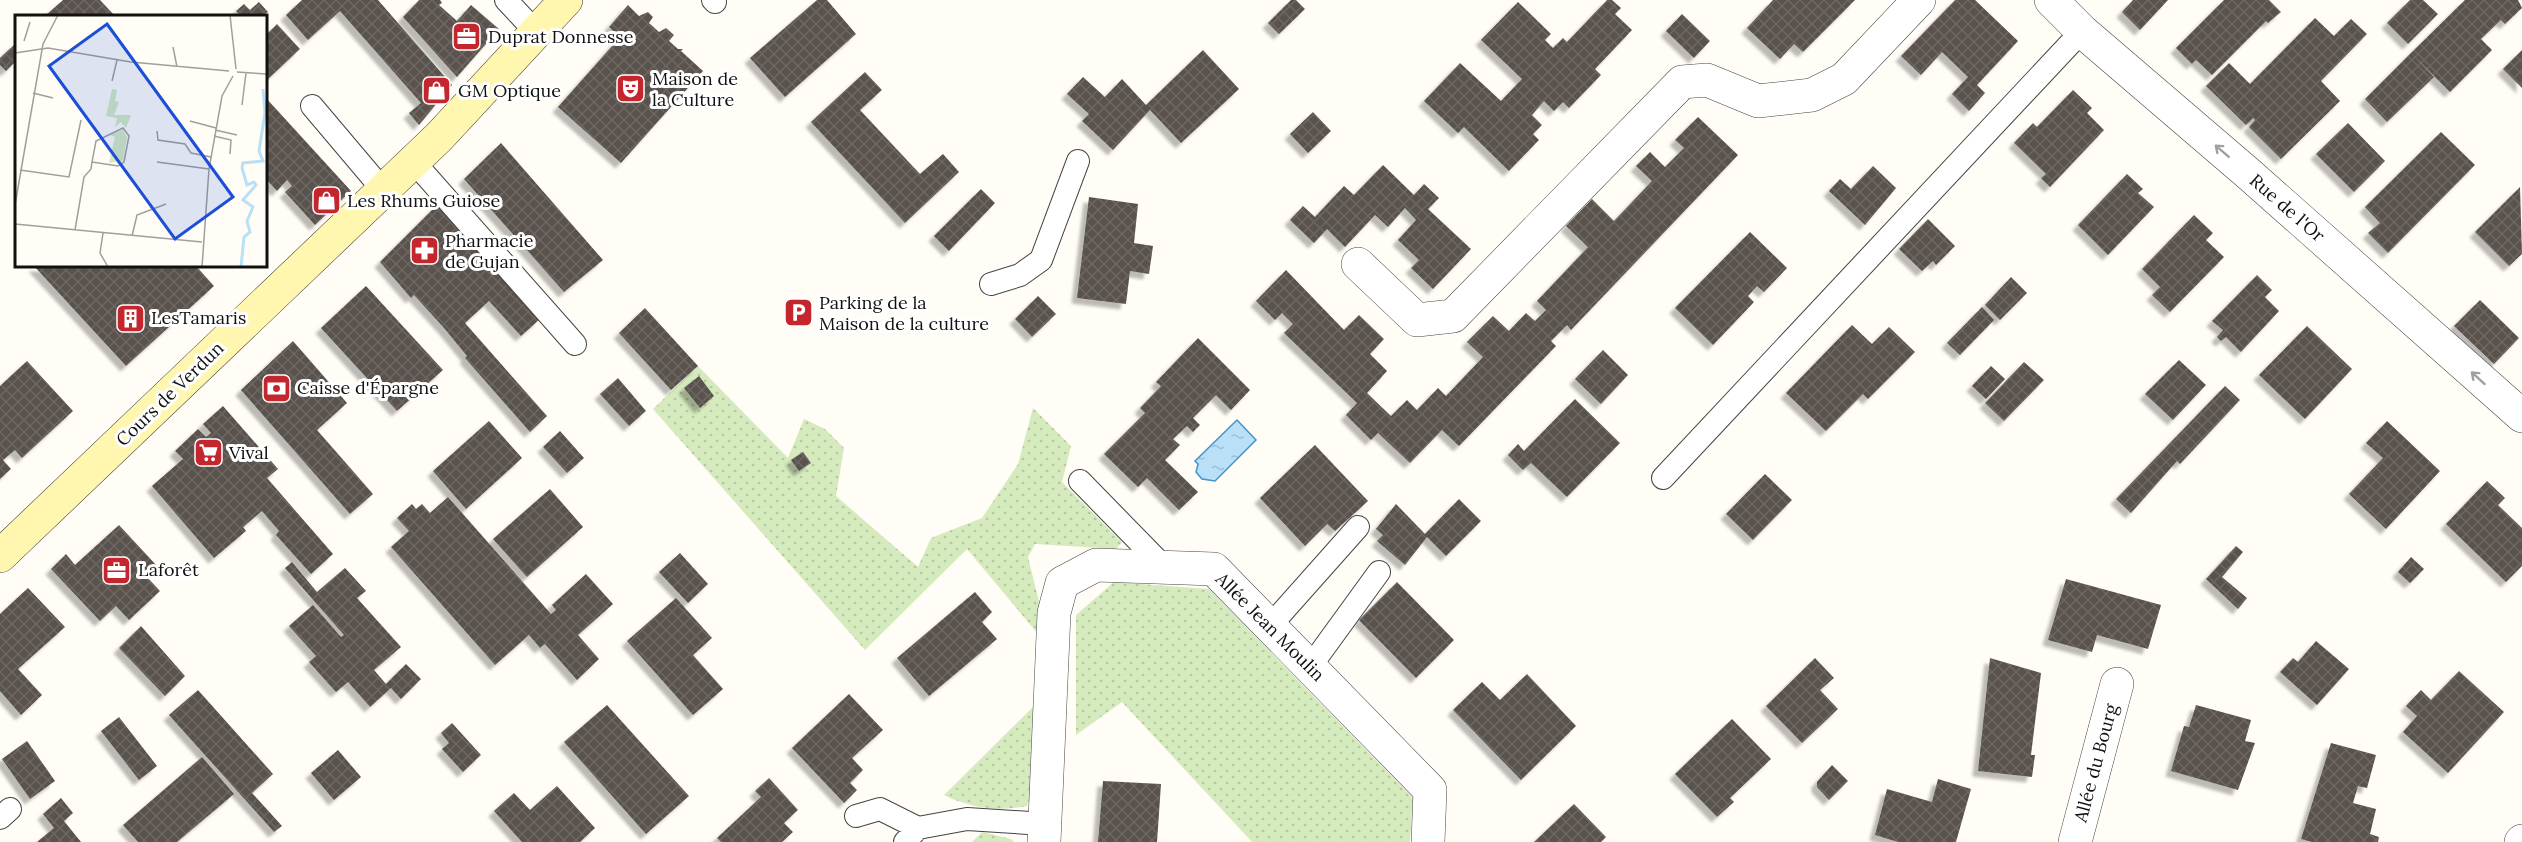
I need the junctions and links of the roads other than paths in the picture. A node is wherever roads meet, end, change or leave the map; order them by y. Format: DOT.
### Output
graph roads {
  1 [pos="506,0"];
  2 [pos="566,0"];
  3 [pos="1919,0"];
  4 [pos="2051,0"];
  5 [pos="2082,32"];
  6 [pos="537,33"];
  7 [pos="312,106"];
  8 [pos="1078,161"];
  9 [pos="414,162"];
  10 [pos="383,190"];
  11 [pos="1358,264"];
  12 [pos="991,284"];
  13 [pos="575,344"];
  14 [pos="2522,417"];
  15 [pos="1663,478"];
  16 [pos="1080,482"];
  17 [pos="1358,527"];
  18 [pos="0,556"];
  19 [pos="1164,567"];
  20 [pos="1379,572"];
  21 [pos="1270,626"];
  22 [pos="1310,668"];
  23 [pos="2117,684"];
  24 [pos="856,816"];
  25 [pos="1044,833"];
  26 [pos="911,835"];
  27 [pos="1428,842"];
  28 [pos="2075,842"];
  1 -- 6 [label="lane"];
  2 -- 6 [label="main road, Cours de Verdun"];
  3 -- 11 [label="street"];
  4 -- 5 [label="street, Rue de l'Or"];
  14 -- 5 [label="street, Rue de l'Or, one-way"];
  5 -- 15 [label="lane"];
  6 -- 9 [label="main road, Cours de Verdun"];
  7 -- 10 [label="lane"];
  8 -- 12 [label="lane"];
  9 -- 10 [label="main road, Cours de Verdun"];
  9 -- 13 [label="lane"];
  10 -- 18 [label="main road, Cours de Verdun"];
  16 -- 19 [label="lane"];
  17 -- 21 [label="lane"];
  19 -- 21 [label="street, Allée Jean Moulin"];
  19 -- 25 [label="street, Allée Jean Moulin"];
  20 -- 22 [label="lane"];
  21 -- 22 [label="street, Allée Jean Moulin"];
  22 -- 27 [label="street, Allée Jean Moulin"];
  23 -- 28 [label="street, Allée du Bourg"];
  24 -- 26 [label="lane"];
  25 -- 26 [label="lane"];
}
